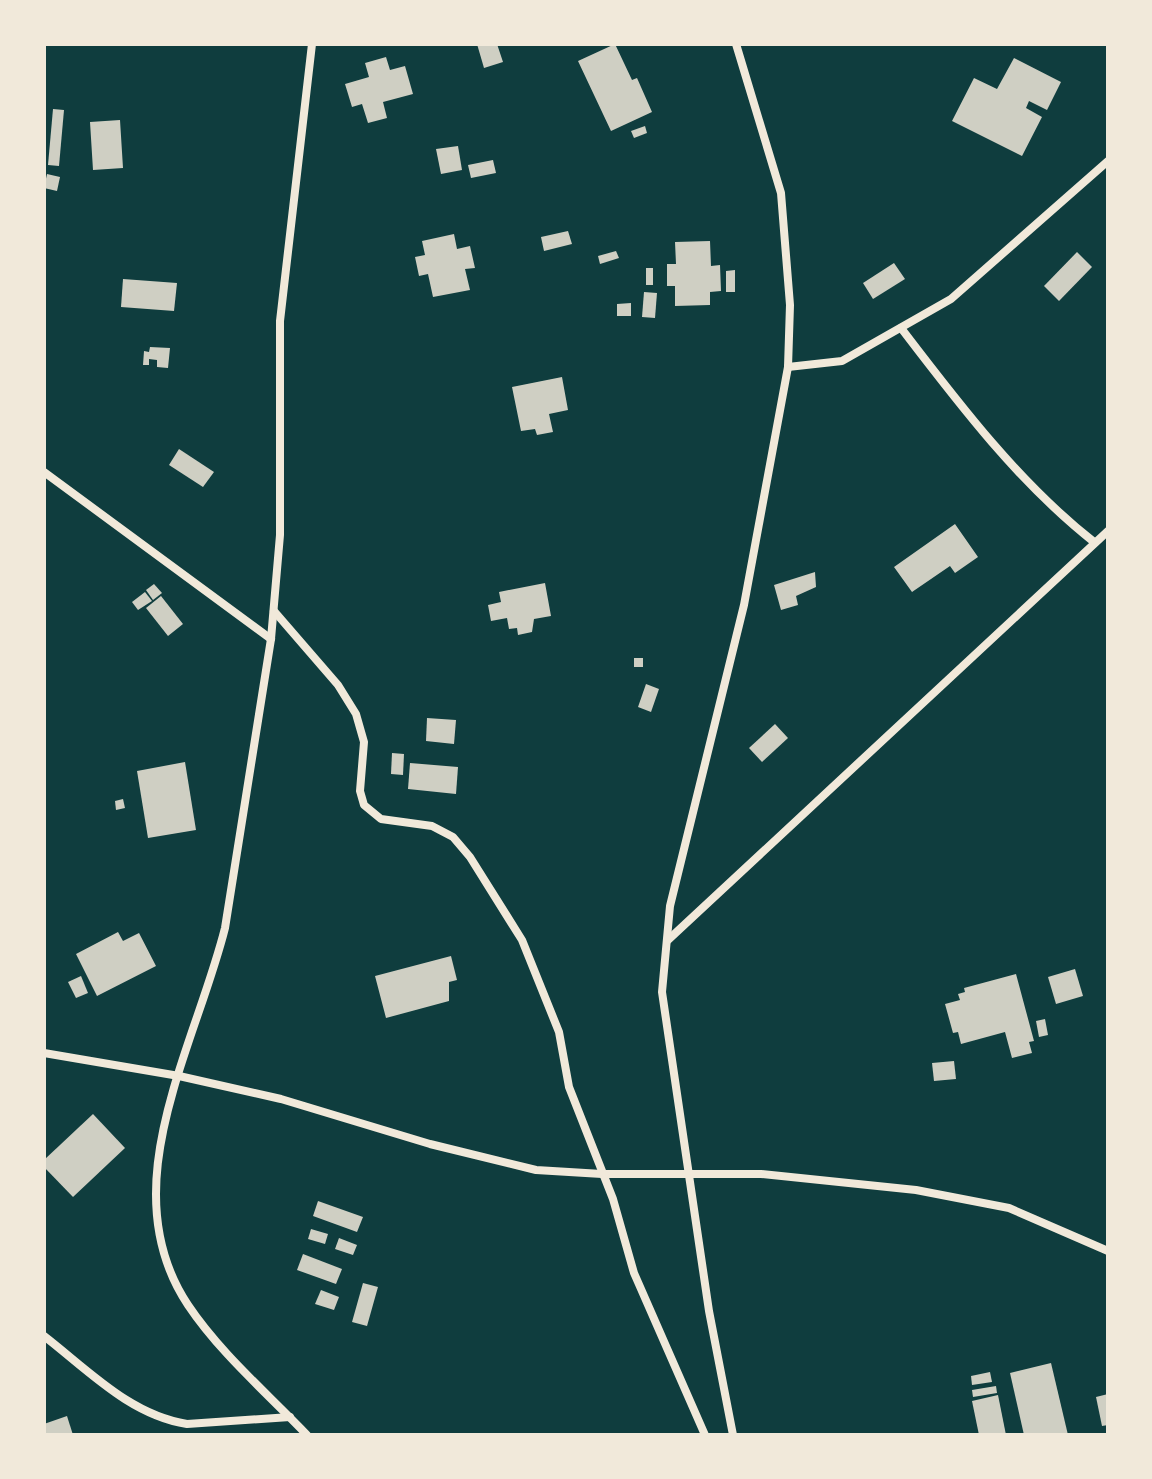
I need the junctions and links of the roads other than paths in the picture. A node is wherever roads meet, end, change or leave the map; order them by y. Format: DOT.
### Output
graph roads {
  1 [pos="312,44"];
  2 [pos="736,44"];
  3 [pos="1108,161"];
  4 [pos="901,328"];
  5 [pos="788,367"];
  6 [pos="44,472"];
  7 [pos="1108,531"];
  8 [pos="1094,542"];
  9 [pos="274,611"];
  10 [pos="271,639"];
  11 [pos="667,941"];
  12 [pos="44,1053"];
  13 [pos="179,1076"];
  14 [pos="689,1172"];
  15 [pos="602,1174"];
  16 [pos="1108,1251"];
  17 [pos="44,1336"];
  18 [pos="290,1417"];
  19 [pos="307,1435"];
  20 [pos="705,1435"];
  21 [pos="733,1435"];
  1 -- 9 [label="street"];
  2 -- 5 [label="street"];
  3 -- 4 [label="street"];
  4 -- 5 [label="street"];
  4 -- 8 [label="street"];
  5 -- 11 [label="street"];
  6 -- 10 [label="street"];
  7 -- 8 [label="street"];
  8 -- 11 [label="street"];
  9 -- 10 [label="street"];
  9 -- 15 [label="street"];
  10 -- 13 [label="street"];
  11 -- 14 [label="street"];
  12 -- 13 [label="street"];
  13 -- 15 [label="street"];
  13 -- 18 [label="street"];
  14 -- 15 [label="street"];
  14 -- 16 [label="street"];
  14 -- 21 [label="street"];
  15 -- 20 [label="street"];
  17 -- 18 [label="street"];
  18 -- 19 [label="street"];
}
